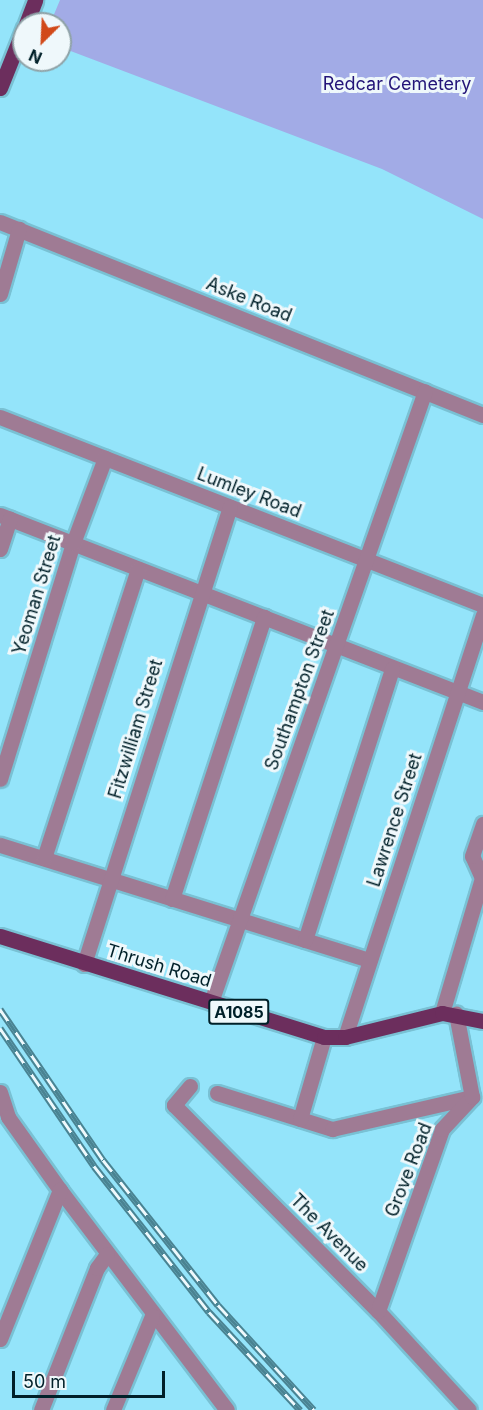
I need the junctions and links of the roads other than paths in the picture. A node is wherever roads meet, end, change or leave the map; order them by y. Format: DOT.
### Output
graph roads {
  1 [pos="12,58"];
  2 [pos="0,88"];
  3 [pos="0,222"];
  4 [pos="19,229"];
  5 [pos="0,294"];
  6 [pos="425,391"];
  7 [pos="483,415"];
  8 [pos="0,417"];
  9 [pos="105,458"];
  10 [pos="230,507"];
  11 [pos="5,517"];
  12 [pos="73,543"];
  13 [pos="0,549"];
  14 [pos="366,560"];
  15 [pos="138,569"];
  16 [pos="200,592"];
  17 [pos="483,605"];
  18 [pos="483,615"];
  19 [pos="264,617"];
  20 [pos="337,645"];
  21 [pos="392,669"];
  22 [pos="457,692"];
  23 [pos="483,702"];
  24 [pos="0,779"];
  25 [pos="483,824"];
  26 [pos="0,845"];
  27 [pos="44,858"];
  28 [pos="109,879"];
  29 [pos="172,899"];
  30 [pos="238,919"];
  31 [pos="0,936"];
  32 [pos="305,940"];
  33 [pos="370,960"];
  34 [pos="84,964"];
  35 [pos="211,1002"];
  36 [pos="449,1013"];
  37 [pos="483,1021"];
  38 [pos="324,1037"];
  39 [pos="345,1037"];
  40 [pos="190,1086"];
  41 [pos="217,1094"];
  42 [pos="471,1097"];
  43 [pos="1,1100"];
  44 [pos="300,1119"];
  45 [pos="60,1190"];
  46 [pos="107,1254"];
  47 [pos="378,1311"];
  48 [pos="152,1316"];
  49 [pos="0,1339"];
  50 [pos="41,1410"];
  51 [pos="113,1410"];
  52 [pos="227,1410"];
  53 [pos="469,1410"];
  1 -- 2 [label="main road"];
  3 -- 4 [label="street, Aske Road"];
  4 -- 5 [label="street"];
  4 -- 6 [label="street, Aske Road"];
  6 -- 7 [label="street, Aske Road"];
  6 -- 14 [label="street, Southampton Street"];
  8 -- 9 [label="street, Lumley Road"];
  9 -- 10 [label="street, Lumley Road"];
  9 -- 12 [label="street, Yeoman Street"];
  10 -- 14 [label="street, Lumley Road"];
  10 -- 16 [label="street, Fitzwilliam Street"];
  11 -- 12 [label="street"];
  11 -- 13 [label="street"];
  12 -- 15 [label="street"];
  12 -- 24 [label="street, Yeoman Street"];
  14 -- 17 [label="street, Lumley Road"];
  14 -- 20 [label="street, Southampton Street"];
  15 -- 16 [label="street"];
  15 -- 27 [label="street"];
  16 -- 19 [label="street"];
  16 -- 28 [label="street, Fitzwilliam Street"];
  18 -- 22 [label="street, Lawrence Street"];
  19 -- 20 [label="street"];
  19 -- 29 [label="street"];
  20 -- 21 [label="street"];
  20 -- 30 [label="street, Southampton Street"];
  21 -- 22 [label="street"];
  21 -- 32 [label="street"];
  22 -- 23 [label="street"];
  22 -- 33 [label="street, Lawrence Street"];
  25 -- 36 [label="street"];
  26 -- 27 [label="street"];
  27 -- 28 [label="street"];
  28 -- 29 [label="street"];
  28 -- 34 [label="street, Fitzwilliam Street"];
  29 -- 30 [label="street"];
  30 -- 32 [label="street"];
  30 -- 35 [label="street, Southampton Street"];
  31 -- 34 [label="main road, Thrush Road / A1085"];
  32 -- 33 [label="street"];
  33 -- 39 [label="street, Lawrence Street"];
  34 -- 35 [label="main road, Thrush Road / A1085"];
  35 -- 38 [label="main road, Thrush Road / A1085"];
  36 -- 37 [label="main road, Thrush Road / A1085"];
  36 -- 39 [label="main road, Thrush Road / A1085"];
  36 -- 42 [label="street"];
  38 -- 39 [label="main road, Thrush Road / A1085"];
  38 -- 44 [label="street"];
  40 -- 47 [label="street, The Avenue"];
  41 -- 44 [label="street"];
  42 -- 44 [label="street"];
  42 -- 47 [label="street, Grove Road"];
  43 -- 45 [label="street"];
  45 -- 46 [label="street"];
  45 -- 49 [label="street"];
  46 -- 48 [label="street"];
  46 -- 50 [label="street"];
  47 -- 53 [label="street, The Avenue"];
  48 -- 51 [label="street"];
  48 -- 52 [label="street"];
}
